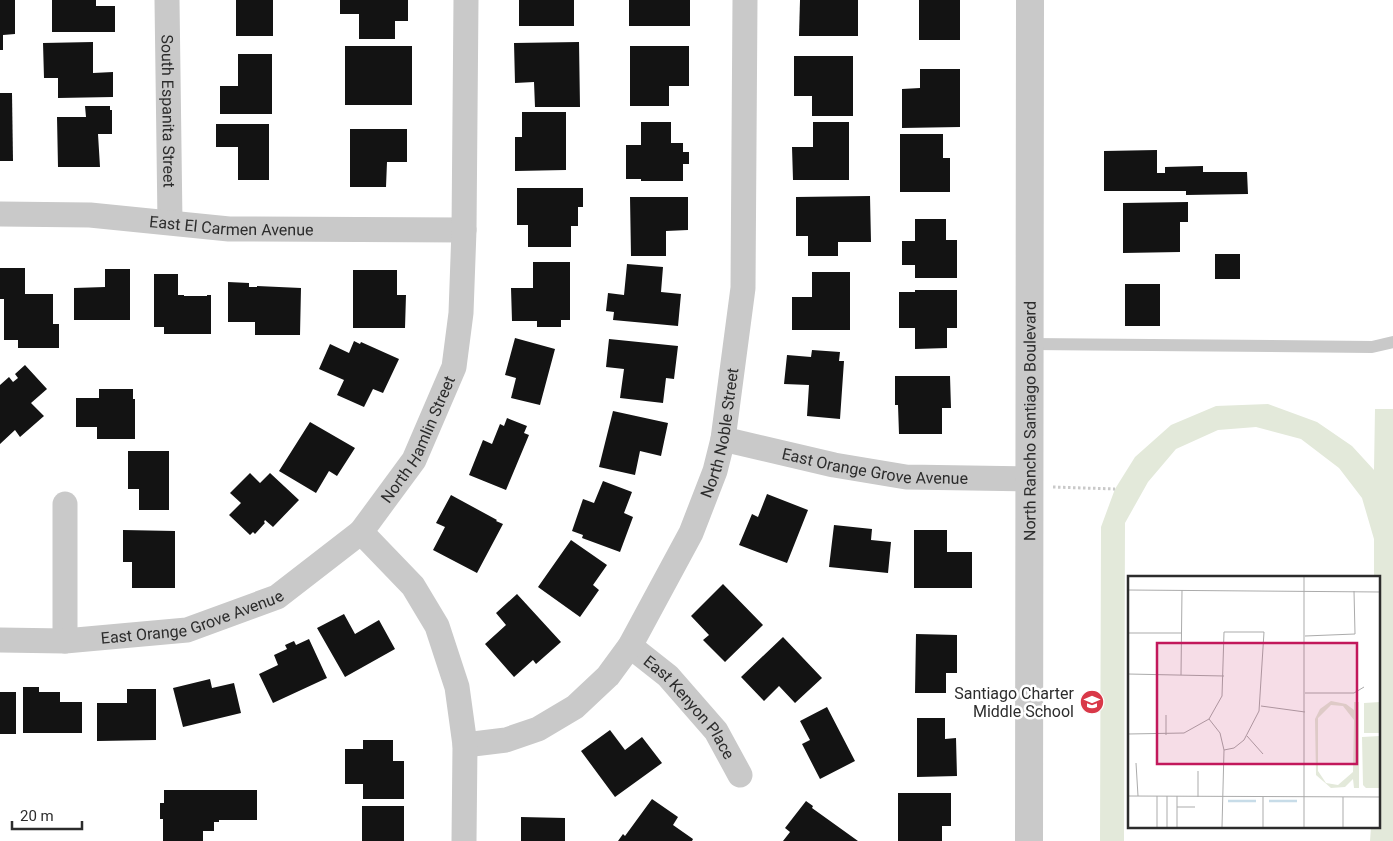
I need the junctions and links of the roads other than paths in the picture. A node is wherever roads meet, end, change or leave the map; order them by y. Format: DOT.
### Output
graph roads {
  1 [pos="167,0"];
  2 [pos="466,0"];
  3 [pos="745,0"];
  4 [pos="1030,0"];
  5 [pos="0,214"];
  6 [pos="170,222"];
  7 [pos="464,230"];
  8 [pos="1393,342"];
  9 [pos="1030,344"];
  10 [pos="723,440"];
  11 [pos="1030,483"];
  12 [pos="65,504"];
  13 [pos="361,532"];
  14 [pos="0,640"];
  15 [pos="65,641"];
  16 [pos="630,646"];
  17 [pos="465,745"];
  18 [pos="740,775"];
  19 [pos="464,841"];
  20 [pos="1029,841"];
  1 -- 6 [label="street, South Espanita Street"];
  2 -- 7 [label="street, North Hamlin Street"];
  3 -- 10 [label="street, North Noble Street"];
  4 -- 9 [label="street, North Rancho Santiago Boulevard"];
  5 -- 6 [label="street, East El Carmen Avenue"];
  6 -- 7 [label="street, East El Carmen Avenue"];
  7 -- 13 [label="street, North Hamlin Street"];
  8 -- 9 [label="lane"];
  9 -- 11 [label="street, North Rancho Santiago Boulevard"];
  10 -- 11 [label="street, East Orange Grove Avenue"];
  10 -- 16 [label="street, North Noble Street"];
  11 -- 20 [label="street, North Rancho Santiago Boulevard"];
  12 -- 15 [label="street"];
  13 -- 15 [label="street, East Orange Grove Avenue"];
  13 -- 17 [label="street"];
  14 -- 15 [label="street, East Orange Grove Avenue"];
  16 -- 17 [label="street, North Noble Street"];
  16 -- 18 [label="street, East Kenyon Place"];
  17 -- 19 [label="street"];
}
